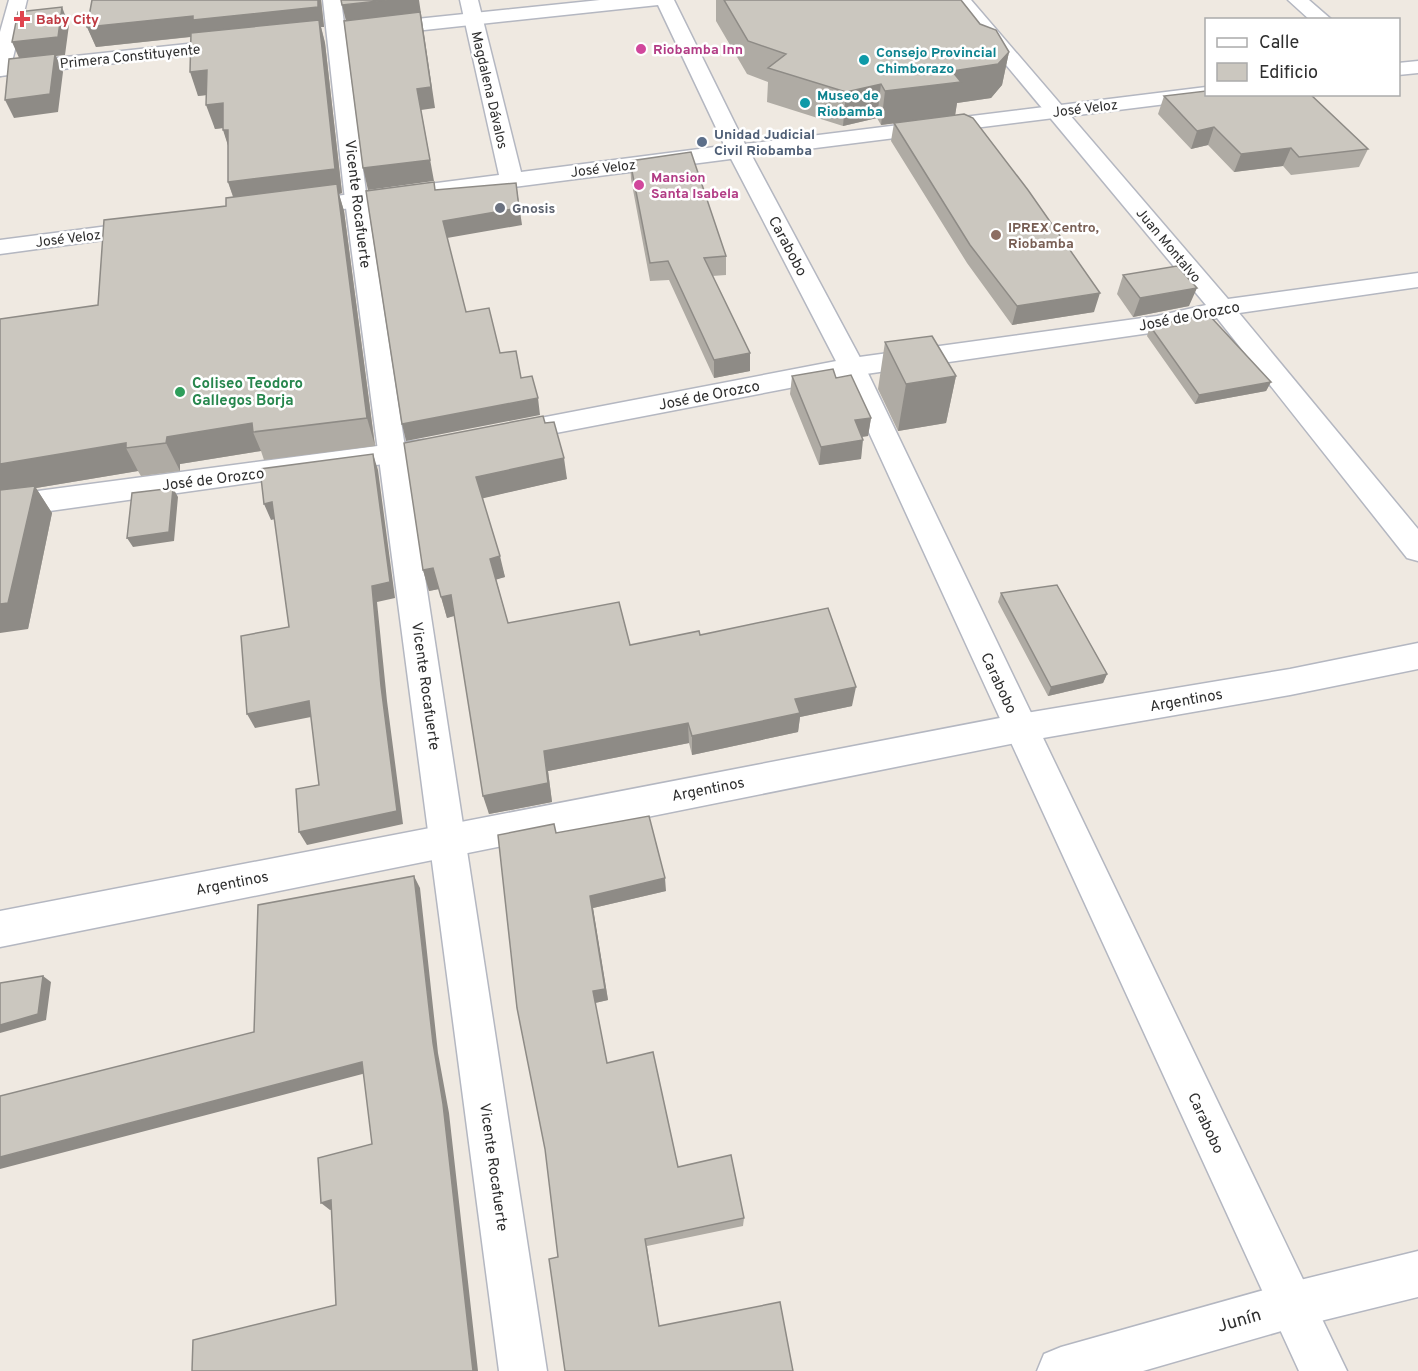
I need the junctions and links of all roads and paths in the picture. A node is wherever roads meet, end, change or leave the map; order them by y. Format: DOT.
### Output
graph roads {
  1 [pos="18,0"];
  2 [pos="332,0"];
  3 [pos="654,0"];
  4 [pos="665,0"];
  5 [pos="961,0"];
  6 [pos="1297,0"];
  7 [pos="471,10"];
  8 [pos="1320,18"];
  9 [pos="325,35"];
  10 [pos="255,43"];
  11 [pos="1418,67"];
  12 [pos="1400,69"];
  13 [pos="0,70"];
  14 [pos="1205,93"];
  15 [pos="1056,112"];
  16 [pos="738,151"];
  17 [pos="511,179"];
  18 [pos="356,200"];
  19 [pos="273,211"];
  20 [pos="166,225"];
  21 [pos="0,247"];
  22 [pos="1418,280"];
  23 [pos="1222,308"];
  24 [pos="852,367"];
  25 [pos="486,437"];
  26 [pos="451,444"];
  27 [pos="392,456"];
  28 [pos="0,507"];
  29 [pos="1418,550"];
  30 [pos="1418,656"];
  31 [pos="1020,728"];
  32 [pos="449,840"];
  33 [pos="0,929"];
  34 [pos="1418,1274"];
  35 [pos="1292,1305"];
  36 [pos="523,1371"];
  37 [pos="1061,1371"];
  38 [pos="1323,1371"];
  1 -- 13 [label="street"];
  2 -- 9 [label="street, Vicente Rocafuerte"];
  3 -- 7 [label="street"];
  4 -- 16 [label="street, Carabobo"];
  5 -- 15 [label="street, Juan Montalvo"];
  6 -- 8 [label="street"];
  7 -- 9 [label="street"];
  7 -- 17 [label="street, Magdalena Dávalos"];
  9 -- 18 [label="street, Vicente Rocafuerte"];
  10 -- 13 [label="street, Primera Constituyente"];
  11 -- 12 [label="street"];
  14 -- 15 [label="street, José Veloz"];
  15 -- 16 [label="street, José Veloz"];
  15 -- 23 [label="street, Juan Montalvo"];
  16 -- 17 [label="street, José Veloz"];
  16 -- 24 [label="street, Carabobo"];
  17 -- 18 [label="street, José Veloz"];
  18 -- 19 [label="street, José Veloz"];
  18 -- 27 [label="street, Vicente Rocafuerte"];
  20 -- 21 [label="street, José Veloz"];
  22 -- 23 [label="street, José de Orozco"];
  23 -- 24 [label="street, José de Orozco"];
  23 -- 29 [label="street, Juan Montalvo"];
  24 -- 25 [label="street, José de Orozco"];
  24 -- 31 [label="street, Carabobo"];
  26 -- 27 [label="street, José de Orozco"];
  27 -- 28 [label="street, José de Orozco"];
  27 -- 32 [label="street, Vicente Rocafuerte"];
  30 -- 31 [label="street, Argentinos"];
  31 -- 32 [label="street, Argentinos"];
  31 -- 35 [label="street, Carabobo"];
  32 -- 33 [label="street, Argentinos"];
  32 -- 36 [label="street, Vicente Rocafuerte"];
  34 -- 35 [label="street, Junín"];
  35 -- 37 [label="street, Junín"];
  35 -- 38 [label="street, Carabobo"];
}
